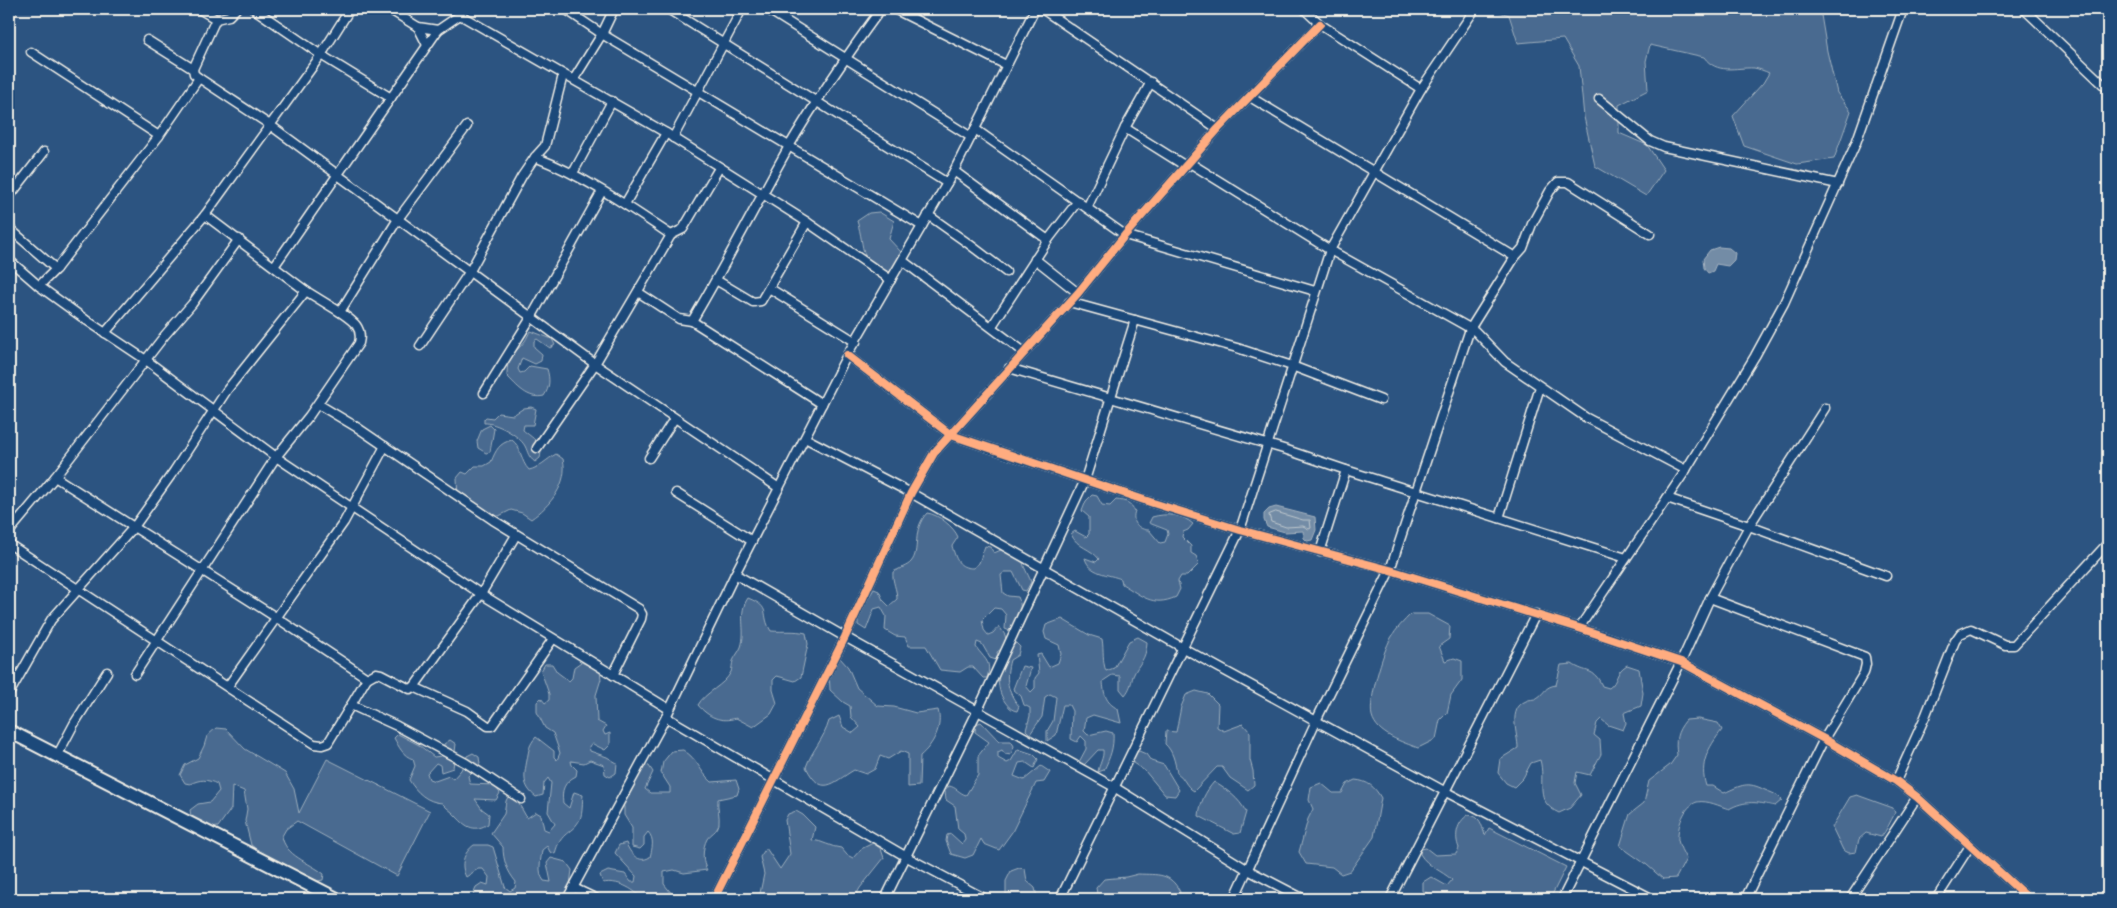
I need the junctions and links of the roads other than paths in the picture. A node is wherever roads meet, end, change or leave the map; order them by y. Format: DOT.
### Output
graph roads {
  1 [pos="12,9"];
  2 [pos="199,9"];
  3 [pos="236,9"];
  4 [pos="254,9"];
  5 [pos="350,9"];
  6 [pos="389,9"];
  7 [pos="565,9"];
  8 [pos="614,9"];
  9 [pos="668,9"];
  10 [pos="742,9"];
  11 [pos="767,9"];
  12 [pos="880,9"];
  13 [pos="894,9"];
  14 [pos="1036,9"];
  15 [pos="1042,9"];
  16 [pos="1304,9"];
  17 [pos="1475,9"];
  18 [pos="1903,9"];
  19 [pos="2024,9"];
  20 [pos="461,12"];
  21 [pos="9,14"];
  22 [pos="216,19"];
  23 [pos="1320,24"];
  24 [pos="418,27"];
  25 [pos="438,30"];
  26 [pos="602,34"];
  27 [pos="147,40"];
  28 [pos="723,43"];
  29 [pos="427,45"];
  30 [pos="31,52"];
  31 [pos="321,54"];
  32 [pos="846,58"];
  33 [pos="1006,65"];
  34 [pos="193,69"];
  35 [pos="563,75"];
  36 [pos="199,78"];
  37 [pos="574,79"];
  38 [pos="1151,82"];
  39 [pos="2108,89"];
  40 [pos="1421,90"];
  41 [pos="698,92"];
  42 [pos="1250,97"];
  43 [pos="391,98"];
  44 [pos="1599,100"];
  45 [pos="612,101"];
  46 [pos="817,103"];
  47 [pos="270,125"];
  48 [pos="467,126"];
  49 [pos="1125,128"];
  50 [pos="1218,129"];
  51 [pos="973,133"];
  52 [pos="159,136"];
  53 [pos="669,136"];
  54 [pos="789,147"];
  55 [pos="44,152"];
  56 [pos="534,156"];
  57 [pos="1188,165"];
  58 [pos="719,168"];
  59 [pos="954,171"];
  60 [pos="1375,171"];
  61 [pos="573,173"];
  62 [pos="336,175"];
  63 [pos="947,183"];
  64 [pos="1838,184"];
  65 [pos="602,191"];
  66 [pos="763,195"];
  67 [pos="9,197"];
  68 [pos="1078,201"];
  69 [pos="625,204"];
  70 [pos="1087,208"];
  71 [pos="205,215"];
  72 [pos="928,215"];
  73 [pos="398,219"];
  74 [pos="807,222"];
  75 [pos="922,226"];
  76 [pos="9,228"];
  77 [pos="1650,234"];
  78 [pos="1125,235"];
  79 [pos="671,236"];
  80 [pos="239,239"];
  81 [pos="1048,240"];
  82 [pos="1330,250"];
  83 [pos="1515,257"];
  84 [pos="1035,258"];
  85 [pos="9,260"];
  86 [pos="903,261"];
  87 [pos="275,266"];
  88 [pos="56,269"];
  89 [pos="470,271"];
  90 [pos="1006,272"];
  91 [pos="716,280"];
  92 [pos="891,280"];
  93 [pos="39,286"];
  94 [pos="769,288"];
  95 [pos="306,291"];
  96 [pos="1315,291"];
  97 [pos="638,292"];
  98 [pos="1078,293"];
  99 [pos="1069,302"];
  100 [pos="340,312"];
  101 [pos="532,316"];
  102 [pos="1135,320"];
  103 [pos="692,321"];
  104 [pos="992,326"];
  105 [pos="1470,328"];
  106 [pos="105,333"];
  107 [pos="856,342"];
  108 [pos="420,346"];
  109 [pos="1024,352"];
  110 [pos="848,355"];
  111 [pos="146,360"];
  112 [pos="595,364"];
  113 [pos="1292,366"];
  114 [pos="1010,368"];
  115 [pos="1540,388"];
  116 [pos="484,393"];
  117 [pos="1111,399"];
  118 [pos="1381,400"];
  119 [pos="318,404"];
  120 [pos="822,404"];
  121 [pos="1825,408"];
  122 [pos="214,412"];
  123 [pos="674,419"];
  124 [pos="951,435"];
  125 [pos="805,438"];
  126 [pos="1268,445"];
  127 [pos="385,446"];
  128 [pos="537,448"];
  129 [pos="276,457"];
  130 [pos="649,458"];
  131 [pos="1346,470"];
  132 [pos="1686,470"];
  133 [pos="54,477"];
  134 [pos="1085,480"];
  135 [pos="779,488"];
  136 [pos="1417,492"];
  137 [pos="676,493"];
  138 [pos="911,493"];
  139 [pos="1667,498"];
  140 [pos="353,507"];
  141 [pos="1498,518"];
  142 [pos="1749,526"];
  143 [pos="134,527"];
  144 [pos="1240,530"];
  145 [pos="9,532"];
  146 [pos="516,534"];
  147 [pos="752,541"];
  148 [pos="2108,543"];
  149 [pos="9,544"];
  150 [pos="1320,552"];
  151 [pos="1626,558"];
  152 [pos="1043,568"];
  153 [pos="202,570"];
  154 [pos="1390,570"];
  155 [pos="735,574"];
  156 [pos="1886,576"];
  157 [pos="78,588"];
  158 [pos="481,594"];
  159 [pos="1710,598"];
  160 [pos="1536,614"];
  161 [pos="277,618"];
  162 [pos="1579,628"];
  163 [pos="845,638"];
  164 [pos="553,639"];
  165 [pos="157,640"];
  166 [pos="1183,648"];
  167 [pos="1682,662"];
  168 [pos="107,672"];
  169 [pos="135,674"];
  170 [pos="613,675"];
  171 [pos="367,678"];
  172 [pos="228,686"];
  173 [pos="414,687"];
  174 [pos="9,694"];
  175 [pos="351,705"];
  176 [pos="977,712"];
  177 [pos="667,713"];
  178 [pos="1316,721"];
  179 [pos="9,730"];
  180 [pos="1824,739"];
  181 [pos="57,756"];
  182 [pos="774,780"];
  183 [pos="1896,781"];
  184 [pos="1114,787"];
  185 [pos="1446,792"];
  186 [pos="1917,797"];
  187 [pos="521,799"];
  188 [pos="1970,846"];
  189 [pos="905,856"];
  190 [pos="1581,861"];
  191 [pos="1248,870"];
  192 [pos="574,888"];
  193 [pos="2019,896"];
  194 [pos="337,899"];
  195 [pos="567,899"];
  196 [pos="597,899"];
  197 [pos="714,899"];
  198 [pos="885,899"];
  199 [pos="986,899"];
  200 [pos="1060,899"];
  201 [pos="1234,899"];
  202 [pos="1304,899"];
  203 [pos="1390,899"];
  204 [pos="1562,899"];
  205 [pos="1653,899"];
  206 [pos="1745,899"];
  207 [pos="1850,899"];
  208 [pos="1936,899"];
  209 [pos="2029,899"];
  1 -- 21 [label="street"];
  2 -- 22 [label="street"];
  3 -- 22 [label="street"];
  4 -- 31 [label="street"];
  5 -- 31 [label="street"];
  6 -- 24 [label="street"];
  7 -- 26 [label="street"];
  8 -- 26 [label="street"];
  9 -- 28 [label="street"];
  10 -- 28 [label="street"];
  11 -- 32 [label="street"];
  12 -- 32 [label="street"];
  13 -- 33 [label="street"];
  14 -- 33 [label="street"];
  15 -- 38 [label="street"];
  16 -- 23 [label="street"];
  17 -- 40 [label="street"];
  18 -- 64 [label="street"];
  19 -- 39 [label="street"];
  20 -- 25 [label="street"];
  20 -- 35 [label="street"];
  22 -- 34 [label="street"];
  23 -- 40 [label="street"];
  23 -- 42 [label="street"];
  24 -- 25 [label="street"];
  24 -- 29 [label="street"];
  25 -- 29 [label="street"];
  26 -- 37 [label="street"];
  26 -- 41 [label="street"];
  27 -- 34 [label="street"];
  28 -- 41 [label="street"];
  28 -- 46 [label="street"];
  29 -- 43 [label="street"];
  30 -- 52 [label="street"];
  31 -- 43 [label="street"];
  31 -- 47 [label="street"];
  32 -- 46 [label="street"];
  32 -- 51 [label="street"];
  33 -- 51 [label="street"];
  34 -- 36 [label="street"];
  35 -- 37 [label="street"];
  35 -- 56 [label="street"];
  36 -- 47 [label="street"];
  36 -- 52 [label="street"];
  37 -- 45 [label="street"];
  38 -- 49 [label="street"];
  38 -- 50 [label="street"];
  40 -- 60 [label="street"];
  41 -- 53 [label="street"];
  41 -- 54 [label="street"];
  42 -- 50 [label="street"];
  42 -- 60 [label="street"];
  43 -- 62 [label="street"];
  44 -- 64 [label="street"];
  45 -- 53 [label="street"];
  45 -- 61 [label="street"];
  46 -- 54 [label="street"];
  46 -- 63 [label="street"];
  47 -- 62 [label="street"];
  47 -- 71 [label="street"];
  48 -- 73 [label="street"];
  49 -- 57 [label="street"];
  49 -- 70 [label="street"];
  50 -- 57 [label="street"];
  51 -- 59 [label="street"];
  51 -- 68 [label="street"];
  52 -- 88 [label="street"];
  53 -- 58 [label="street"];
  53 -- 69 [label="street"];
  54 -- 66 [label="street"];
  54 -- 75 [label="street"];
  55 -- 67 [label="street"];
  56 -- 61 [label="street"];
  56 -- 89 [label="street"];
  57 -- 78 [label="street"];
  57 -- 82 [label="street"];
  58 -- 66 [label="street"];
  58 -- 79 [label="street"];
  59 -- 63 [label="street"];
  59 -- 81 [label="street"];
  60 -- 82 [label="street"];
  60 -- 83 [label="street"];
  61 -- 65 [label="street"];
  62 -- 73 [label="street"];
  62 -- 87 [label="street"];
  63 -- 72 [label="street"];
  64 -- 132 [label="street"];
  65 -- 69 [label="street"];
  65 -- 101 [label="street"];
  66 -- 74 [label="street"];
  66 -- 91 [label="street"];
  68 -- 70 [label="street"];
  68 -- 81 [label="street"];
  69 -- 79 [label="street"];
  70 -- 78 [label="street"];
  71 -- 80 [label="street"];
  71 -- 106 [label="street"];
  72 -- 75 [label="street"];
  72 -- 90 [label="street"];
  73 -- 89 [label="street"];
  73 -- 100 [label="street"];
  74 -- 92 [label="street"];
  74 -- 94 [label="street"];
  75 -- 86 [label="street"];
  76 -- 88 [label="street"];
  77 -- 83 [label="street"];
  78 -- 96 [label="street"];
  78 -- 98 [label="street"];
  79 -- 97 [label="street"];
  80 -- 87 [label="street"];
  80 -- 111 [label="street"];
  81 -- 84 [label="street"];
  82 -- 96 [label="street"];
  82 -- 105 [label="street"];
  83 -- 105 [label="street"];
  84 -- 98 [label="street"];
  84 -- 104 [label="street"];
  85 -- 93 [label="street"];
  86 -- 92 [label="street"];
  86 -- 104 [label="street"];
  87 -- 95 [label="street"];
  88 -- 93 [label="street"];
  89 -- 101 [label="street"];
  89 -- 108 [label="street"];
  91 -- 94 [label="street"];
  91 -- 103 [label="street"];
  92 -- 107 [label="street"];
  93 -- 106 [label="street"];
  94 -- 107 [label="street"];
  95 -- 100 [label="street"];
  95 -- 122 [label="street"];
  96 -- 113 [label="street"];
  97 -- 103 [label="street"];
  97 -- 112 [label="street"];
  98 -- 99 [label="street"];
  99 -- 102 [label="street"];
  99 -- 109 [label="street"];
  100 -- 119 [label="street"];
  101 -- 112 [label="street"];
  101 -- 116 [label="street"];
  102 -- 113 [label="street"];
  102 -- 117 [label="street"];
  103 -- 120 [label="street"];
  104 -- 109 [label="street"];
  105 -- 115 [label="street"];
  105 -- 136 [label="street"];
  106 -- 111 [label="street"];
  107 -- 110 [label="street"];
  109 -- 114 [label="street"];
  110 -- 120 [label="street"];
  110 -- 124 [label="street"];
  111 -- 122 [label="street"];
  111 -- 133 [label="street"];
  112 -- 123 [label="street"];
  112 -- 128 [label="street"];
  113 -- 118 [label="street"];
  113 -- 126 [label="street"];
  114 -- 117 [label="street"];
  114 -- 124 [label="street"];
  115 -- 132 [label="street"];
  115 -- 141 [label="street"];
  117 -- 126 [label="street"];
  117 -- 134 [label="street"];
  119 -- 127 [label="street"];
  119 -- 129 [label="street"];
  120 -- 125 [label="street"];
  121 -- 142 [label="street"];
  122 -- 129 [label="street"];
  122 -- 143 [label="street"];
  123 -- 130 [label="street"];
  123 -- 135 [label="street"];
  124 -- 134 [label="street"];
  124 -- 138 [label="street"];
  125 -- 135 [label="street"];
  125 -- 138 [label="street"];
  126 -- 131 [label="street"];
  126 -- 144 [label="street"];
  127 -- 140 [label="street"];
  127 -- 146 [label="street"];
  129 -- 140 [label="street"];
  129 -- 153 [label="street"];
  131 -- 136 [label="street"];
  131 -- 150 [label="street"];
  132 -- 139 [label="street"];
  133 -- 143 [label="street"];
  133 -- 145 [label="street"];
  134 -- 144 [label="street"];
  134 -- 152 [label="street"];
  135 -- 147 [label="street"];
  136 -- 141 [label="street"];
  136 -- 154 [label="street"];
  137 -- 147 [label="street"];
  138 -- 152 [label="street"];
  138 -- 163 [label="street"];
  139 -- 142 [label="street"];
  139 -- 151 [label="street"];
  140 -- 158 [label="street"];
  140 -- 161 [label="street"];
  141 -- 151 [label="street"];
  142 -- 156 [label="street"];
  142 -- 159 [label="street"];
  143 -- 153 [label="street"];
  143 -- 157 [label="street"];
  144 -- 150 [label="street"];
  144 -- 166 [label="street"];
  146 -- 158 [label="street"];
  146 -- 170 [label="street"];
  147 -- 155 [label="street"];
  148 -- 183 [label="street"];
  149 -- 157 [label="street"];
  150 -- 154 [label="street"];
  151 -- 162 [label="street"];
  152 -- 166 [label="street"];
  152 -- 176 [label="street"];
  153 -- 161 [label="street"];
  153 -- 165 [label="street"];
  154 -- 160 [label="street"];
  154 -- 178 [label="street"];
  155 -- 163 [label="street"];
  155 -- 177 [label="street"];
  157 -- 165 [label="street"];
  157 -- 174 [label="street"];
  158 -- 164 [label="street"];
  158 -- 173 [label="street"];
  159 -- 167 [label="street"];
  159 -- 180 [label="street"];
  160 -- 162 [label="street"];
  160 -- 185 [label="street"];
  161 -- 171 [label="street"];
  161 -- 172 [label="street"];
  162 -- 167 [label="street"];
  163 -- 176 [label="street"];
  163 -- 182 [label="street"];
  164 -- 170 [label="street"];
  164 -- 173 [label="street"];
  165 -- 169 [label="street"];
  165 -- 172 [label="street"];
  166 -- 178 [label="street"];
  166 -- 184 [label="street"];
  167 -- 180 [label="street"];
  167 -- 190 [label="street"];
  168 -- 181 [label="street"];
  170 -- 177 [label="street"];
  171 -- 173 [label="street"];
  171 -- 175 [label="street"];
  172 -- 175 [label="street"];
  175 -- 187 [label="street"];
  176 -- 184 [label="street"];
  176 -- 189 [label="street"];
  177 -- 182 [label="street"];
  177 -- 192 [label="street"];
  178 -- 185 [label="street"];
  178 -- 191 [label="street"];
  179 -- 181 [label="main road"];
  180 -- 183 [label="street"];
  180 -- 206 [label="street"];
  181 -- 194 [label="main road"];
  182 -- 189 [label="street"];
  182 -- 197 [label="street"];
  183 -- 186 [label="street"];
  184 -- 191 [label="street"];
  184 -- 200 [label="street"];
  185 -- 190 [label="street"];
  185 -- 203 [label="street"];
  186 -- 188 [label="street"];
  186 -- 207 [label="street"];
  188 -- 193 [label="street"];
  188 -- 208 [label="street"];
  189 -- 198 [label="street"];
  189 -- 199 [label="street"];
  190 -- 204 [label="street"];
  190 -- 205 [label="street"];
  191 -- 201 [label="street"];
  191 -- 202 [label="street"];
  192 -- 195 [label="street"];
  192 -- 196 [label="street"];
  193 -- 209 [label="street"];
}
